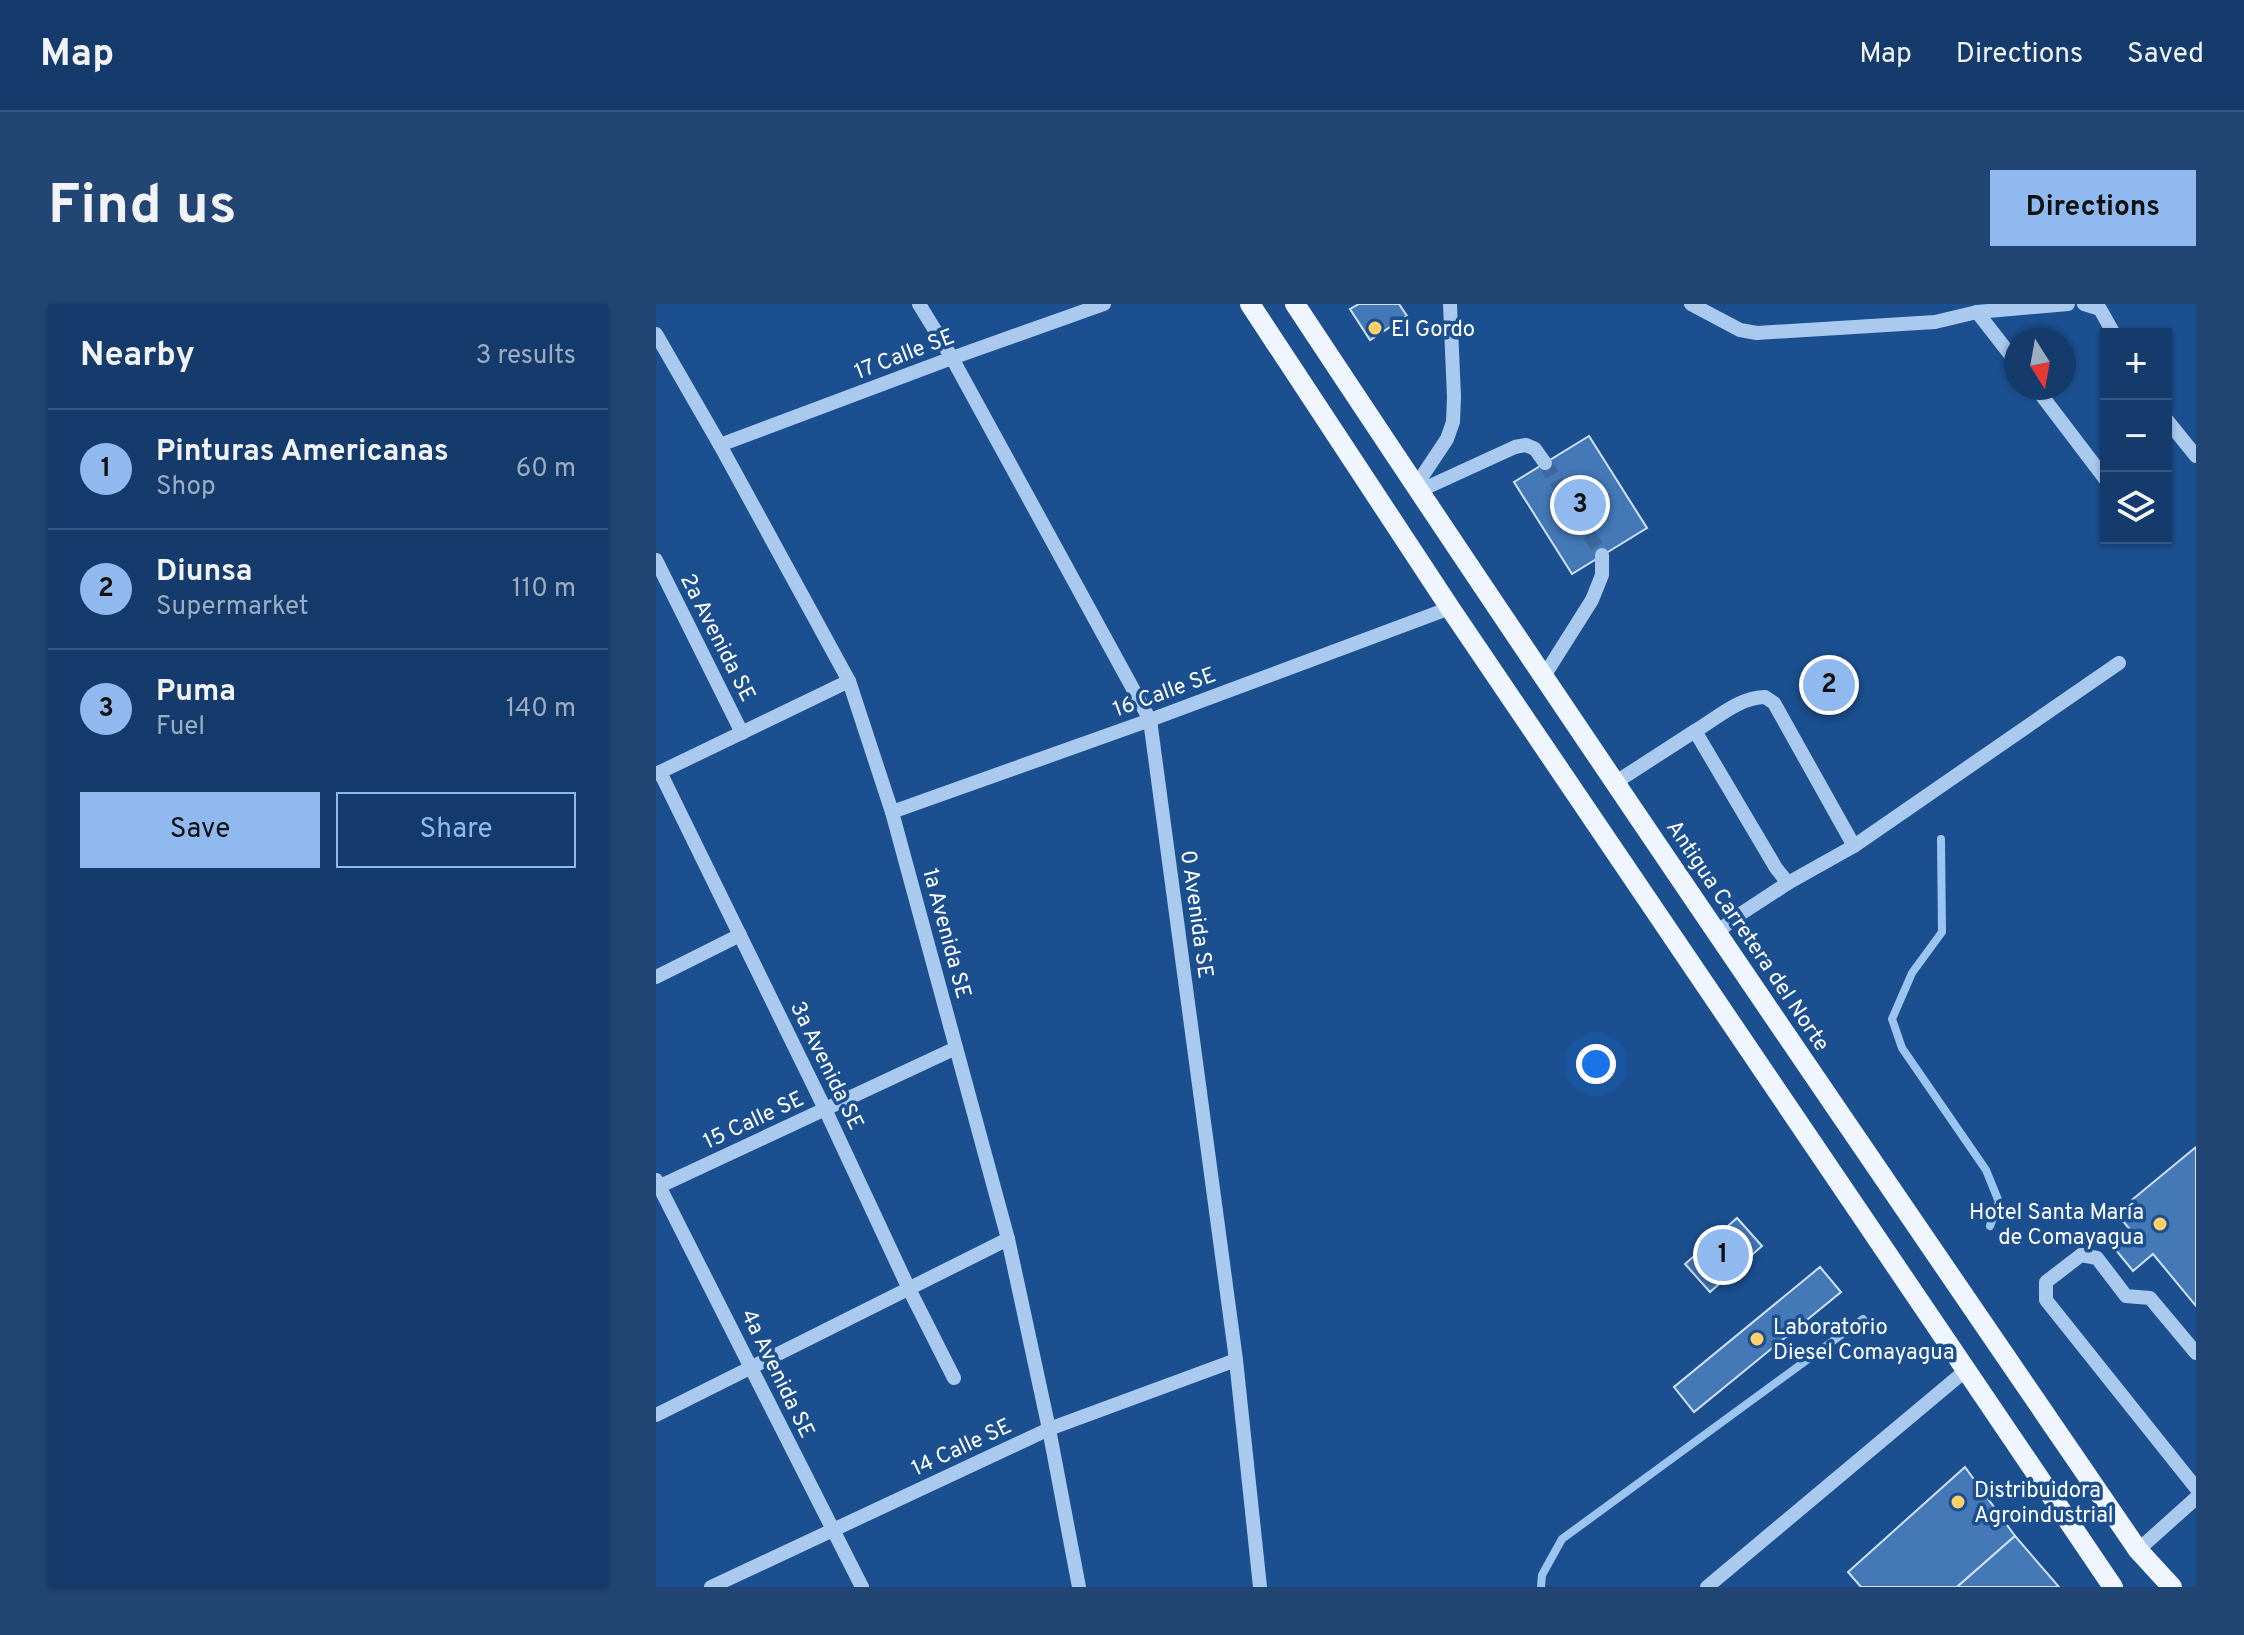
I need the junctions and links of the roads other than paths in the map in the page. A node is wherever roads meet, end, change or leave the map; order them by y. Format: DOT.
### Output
graph roads {
  1 [pos="919,304"];
  2 [pos="1104,304"];
  3 [pos="1250,304"];
  4 [pos="1295,304"];
  5 [pos="1450,304"];
  6 [pos="1691,304"];
  7 [pos="2068,304"];
  8 [pos="2084,304"];
  9 [pos="1977,312"];
  10 [pos="2111,328"];
  11 [pos="656,334"];
  12 [pos="2004,347"];
  13 [pos="662,356"];
  14 [pos="952,358"];
  15 [pos="2045,400"];
  16 [pos="2172,426"];
  17 [pos="720,445"];
  18 [pos="2196,456"];
  19 [pos="1545,463"];
  20 [pos="2100,472"];
  21 [pos="1417,489"];
  22 [pos="1602,555"];
  23 [pos="656,560"];
  24 [pos="1450,608"];
  25 [pos="2119,663"];
  26 [pos="1544,676"];
  27 [pos="849,681"];
  28 [pos="1150,720"];
  29 [pos="1695,731"];
  30 [pos="742,733"];
  31 [pos="658,773"];
  32 [pos="1616,782"];
  33 [pos="892,812"];
  34 [pos="1854,846"];
  35 [pos="1788,883"];
  36 [pos="1717,932"];
  37 [pos="740,935"];
  38 [pos="656,977"];
  39 [pos="956,1048"];
  40 [pos="825,1109"];
  41 [pos="657,1185"];
  42 [pos="1008,1239"];
  43 [pos="909,1289"];
  44 [pos="2196,1353"];
  45 [pos="1236,1360"];
  46 [pos="752,1367"];
  47 [pos="1965,1371"];
  48 [pos="954,1378"];
  49 [pos="656,1415"];
  50 [pos="1049,1429"];
  51 [pos="2196,1488"];
  52 [pos="2196,1498"];
  53 [pos="832,1531"];
  54 [pos="2138,1550"];
  55 [pos="2106,1585"];
  56 [pos="711,1587"];
  57 [pos="862,1587"];
  58 [pos="1079,1587"];
  59 [pos="1260,1587"];
  60 [pos="1707,1587"];
  61 [pos="2172,1587"];
  1 -- 14 [label="street, 0 Avenida SE"];
  2 -- 14 [label="street, 17 Calle SE"];
  3 -- 24 [label="main road"];
  4 -- 21 [label="main road, Antigua Carretera del Norte"];
  5 -- 21 [label="street"];
  6 -- 9 [label="street"];
  7 -- 9 [label="street"];
  8 -- 10 [label="street"];
  9 -- 12 [label="street"];
  11 -- 13 [label="street, 1a Avenida SE"];
  13 -- 17 [label="street, 1a Avenida SE"];
  14 -- 17 [label="street, 17 Calle SE"];
  14 -- 28 [label="street, 0 Avenida SE"];
  15 -- 20 [label="street"];
  16 -- 18 [label="street"];
  17 -- 27 [label="street, 1a Avenida SE"];
  19 -- 21 [label="street"];
  21 -- 26 [label="main road, Antigua Carretera del Norte"];
  22 -- 26 [label="street"];
  23 -- 30 [label="street, 2a Avenida SE"];
  24 -- 28 [label="street, 16 Calle SE"];
  24 -- 47 [label="main road"];
  25 -- 34 [label="street"];
  26 -- 32 [label="main road, Antigua Carretera del Norte"];
  27 -- 30 [label="street"];
  27 -- 33 [label="street, 1a Avenida SE"];
  28 -- 33 [label="street, 16 Calle SE"];
  28 -- 45 [label="street, 0 Avenida SE"];
  29 -- 32 [label="street"];
  29 -- 34 [label="street"];
  29 -- 35 [label="street"];
  30 -- 31 [label="street"];
  31 -- 37 [label="street, 3a Avenida SE"];
  32 -- 36 [label="main road, Antigua Carretera del Norte"];
  33 -- 39 [label="street, 1a Avenida SE"];
  34 -- 35 [label="street"];
  35 -- 36 [label="street"];
  36 -- 54 [label="main road, Antigua Carretera del Norte"];
  37 -- 38 [label="street"];
  37 -- 40 [label="street, 3a Avenida SE"];
  39 -- 40 [label="street, 15 Calle SE"];
  39 -- 42 [label="street, 1a Avenida SE"];
  40 -- 41 [label="street, 15 Calle SE"];
  40 -- 43 [label="street, 3a Avenida SE"];
  41 -- 46 [label="street, 4a Avenida SE"];
  42 -- 43 [label="street"];
  42 -- 50 [label="street, 1a Avenida SE"];
  43 -- 46 [label="street"];
  43 -- 48 [label="street, 3a Avenida SE"];
  44 -- 51 [label="street"];
  45 -- 50 [label="street, 14 Calle SE"];
  45 -- 59 [label="street, 0 Avenida SE"];
  46 -- 49 [label="street"];
  46 -- 53 [label="street, 4a Avenida SE"];
  47 -- 55 [label="main road"];
  47 -- 60 [label="street"];
  50 -- 53 [label="street, 14 Calle SE"];
  50 -- 58 [label="street, 1a Avenida SE"];
  52 -- 54 [label="street"];
  53 -- 56 [label="street, 14 Calle SE"];
  53 -- 57 [label="street, 4a Avenida SE"];
  54 -- 61 [label="main road, Antigua Carretera del Norte"];
}
